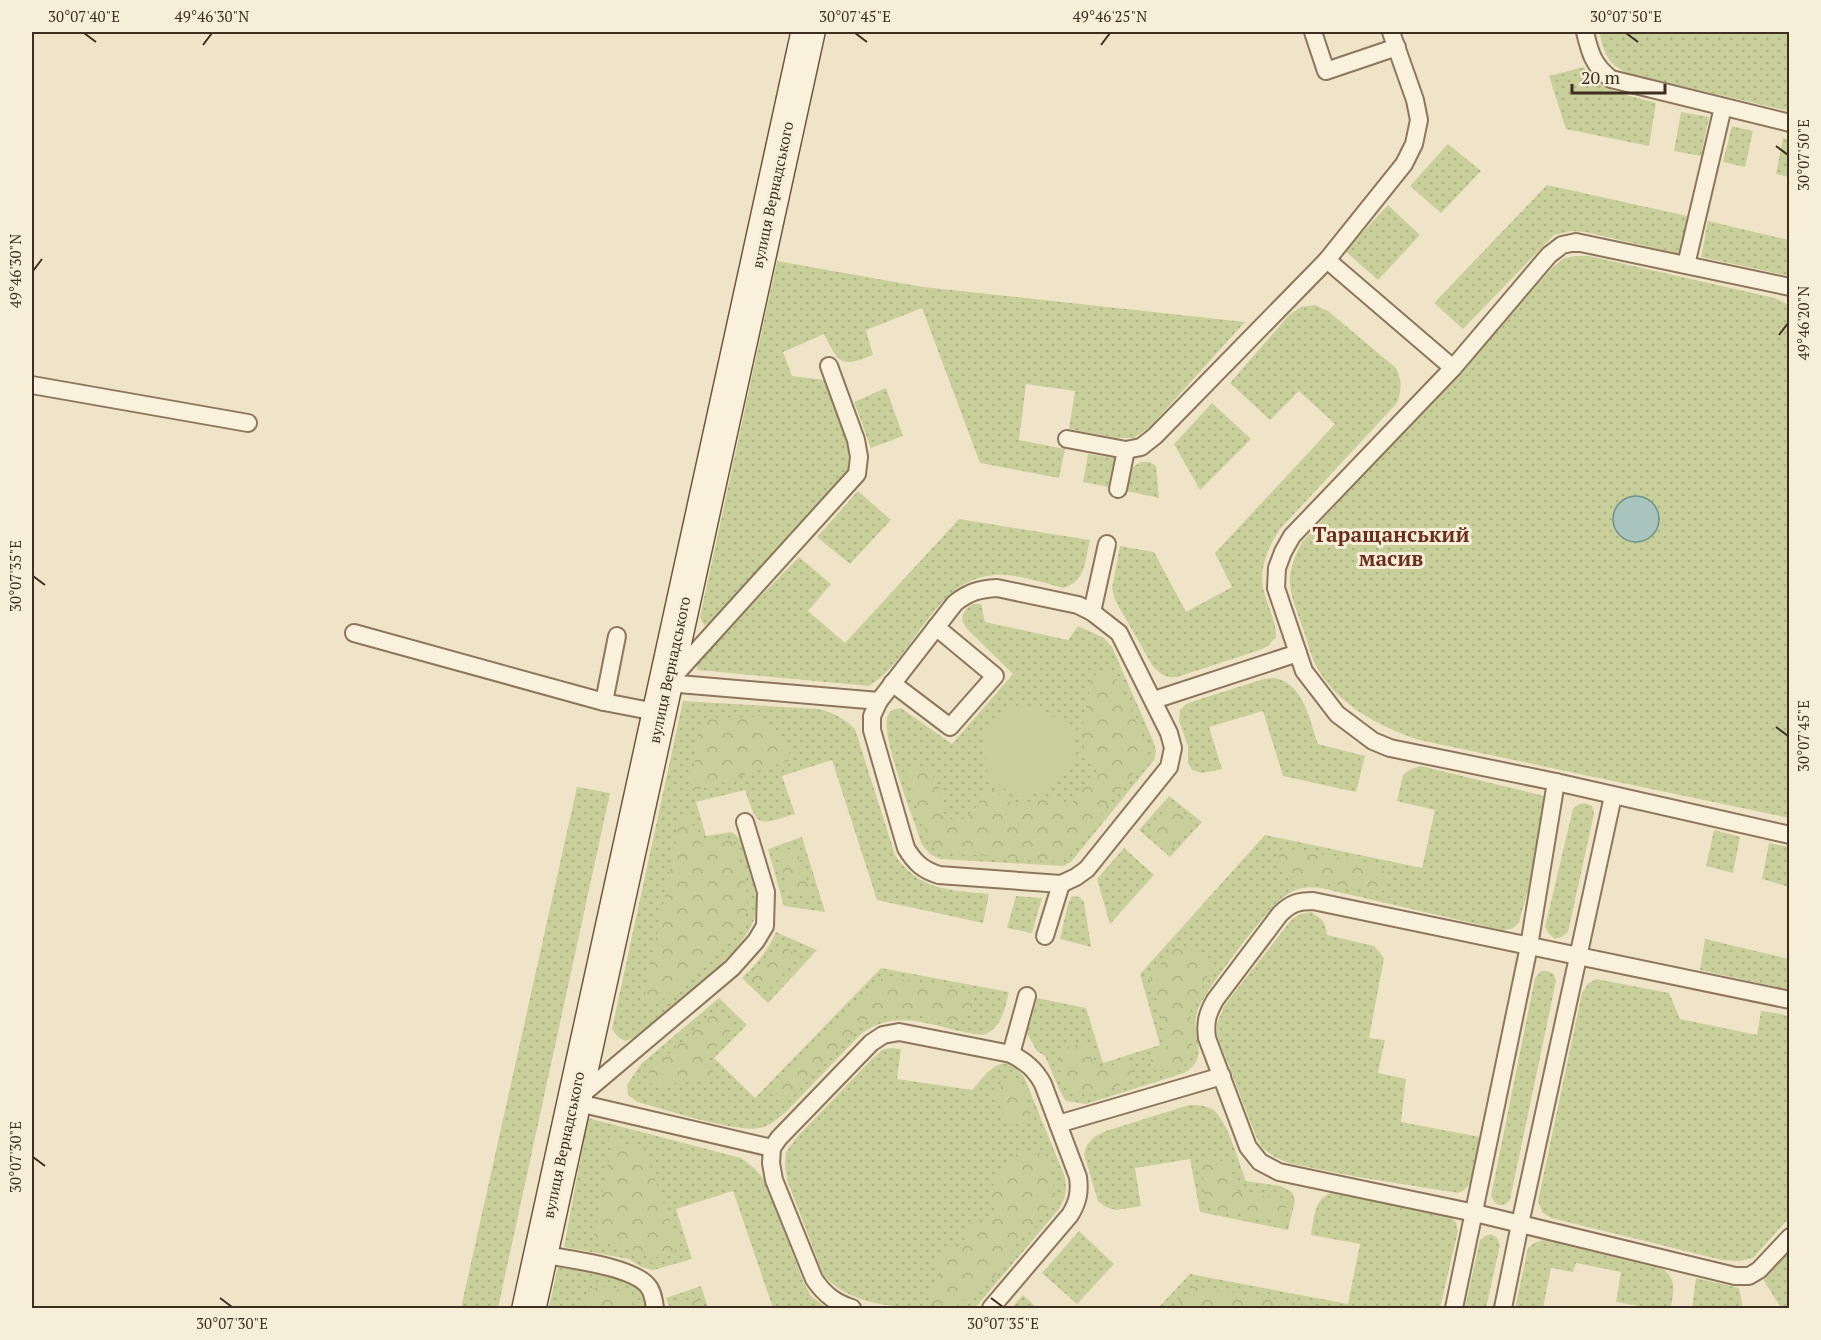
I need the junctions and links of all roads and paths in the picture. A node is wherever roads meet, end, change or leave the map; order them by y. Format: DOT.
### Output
graph roads {
  1 [pos="808,32"];
  2 [pos="1313,32"];
  3 [pos="1585,32"];
  4 [pos="1394,39"];
  5 [pos="1723,107"];
  6 [pos="1790,123"];
  7 [pos="1326,260"];
  8 [pos="1686,265"];
  9 [pos="1790,287"];
  10 [pos="829,366"];
  11 [pos="1453,368"];
  12 [pos="32,385"];
  13 [pos="249,423"];
  14 [pos="1067,439"];
  15 [pos="1126,450"];
  16 [pos="1118,489"];
  17 [pos="1107,544"];
  18 [pos="1092,612"];
  19 [pos="936,627"];
  20 [pos="354,633"];
  21 [pos="618,636"];
  22 [pos="1298,653"];
  23 [pos="892,683"];
  24 [pos="664,698"];
  25 [pos="1154,700"];
  26 [pos="879,701"];
  27 [pos="604,702"];
  28 [pos="1556,782"];
  29 [pos="1612,796"];
  30 [pos="745,822"];
  31 [pos="1790,835"];
  32 [pos="1061,884"];
  33 [pos="1045,936"];
  34 [pos="1529,946"];
  35 [pos="1577,956"];
  36 [pos="1027,996"];
  37 [pos="1790,1000"];
  38 [pos="1011,1054"];
  39 [pos="1222,1076"];
  40 [pos="574,1102"];
  41 [pos="1058,1124"];
  42 [pos="772,1148"];
  43 [pos="1475,1213"];
  44 [pos="1520,1224"];
  45 [pos="1790,1237"];
  46 [pos="540,1254"];
  47 [pos="529,1308"];
  48 [pos="655,1308"];
  49 [pos="852,1308"];
  50 [pos="991,1308"];
  51 [pos="1454,1308"];
  52 [pos="1503,1308"];
  1 -- 24 [label="street, вулиця Вернадського"];
  2 -- 4 [label="lane"];
  3 -- 5 [label="lane"];
  4 -- 7 [label="lane"];
  5 -- 6 [label="lane"];
  5 -- 8 [label="lane"];
  7 -- 11 [label="lane"];
  7 -- 15 [label="lane"];
  8 -- 9 [label="lane"];
  8 -- 11 [label="lane"];
  10 -- 24 [label="lane"];
  11 -- 22 [label="lane"];
  12 -- 13 [label="lane"];
  14 -- 15 [label="lane"];
  15 -- 16 [label="lane"];
  17 -- 18 [label="lane"];
  18 -- 19 [label="lane"];
  18 -- 25 [label="lane"];
  19 -- 23 [label="lane"];
  19 -- 23 [label="lane"];
  20 -- 27 [label="lane"];
  21 -- 27 [label="lane"];
  22 -- 25 [label="lane"];
  22 -- 28 [label="lane"];
  23 -- 26 [label="lane"];
  24 -- 26 [label="lane"];
  24 -- 27 [label="lane"];
  24 -- 40 [label="street, вулиця Вернадського"];
  25 -- 32 [label="lane"];
  26 -- 32 [label="lane"];
  28 -- 29 [label="lane"];
  28 -- 34 [label="lane"];
  29 -- 31 [label="lane"];
  29 -- 35 [label="lane"];
  30 -- 40 [label="lane"];
  32 -- 33 [label="lane"];
  34 -- 35 [label="lane"];
  34 -- 39 [label="lane"];
  34 -- 43 [label="lane"];
  35 -- 37 [label="lane"];
  35 -- 44 [label="lane"];
  36 -- 38 [label="lane"];
  38 -- 41 [label="lane"];
  38 -- 42 [label="lane"];
  39 -- 41 [label="lane"];
  39 -- 43 [label="lane"];
  40 -- 42 [label="lane"];
  40 -- 46 [label="street, вулиця Вернадського"];
  41 -- 50 [label="lane"];
  42 -- 49 [label="lane"];
  43 -- 44 [label="lane"];
  43 -- 51 [label="lane"];
  44 -- 45 [label="lane"];
  44 -- 52 [label="lane"];
  46 -- 47 [label="street, вулиця Вернадського"];
  46 -- 48 [label="lane"];
}
